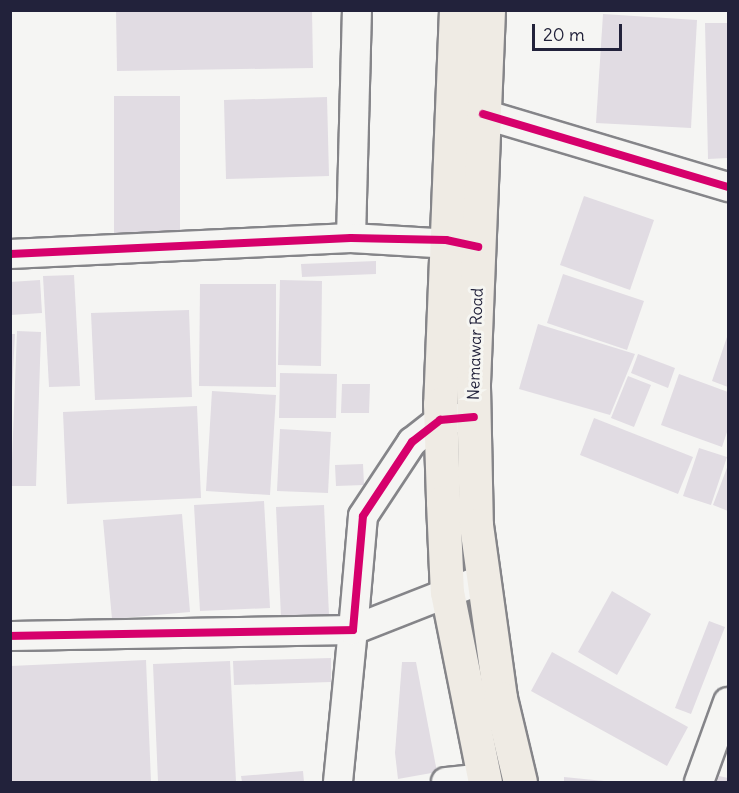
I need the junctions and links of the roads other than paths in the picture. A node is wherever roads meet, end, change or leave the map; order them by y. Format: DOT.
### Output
graph roads {
  1 [pos="357,10"];
  2 [pos="456,10"];
  3 [pos="488,10"];
  4 [pos="483,114"];
  5 [pos="729,187"];
  6 [pos="351,238"];
  7 [pos="446,240"];
  8 [pos="478,247"];
  9 [pos="10,254"];
  10 [pos="474,417"];
  11 [pos="440,420"];
  12 [pos="483,579"];
  13 [pos="447,592"];
  14 [pos="353,630"];
  15 [pos="10,636"];
  16 [pos="729,702"];
  17 [pos="485,780"];
  18 [pos="338,783"];
  19 [pos="446,783"];
  20 [pos="520,783"];
  21 [pos="699,783"];
  1 -- 6 [label="street"];
  2 -- 7 [label="highway, Nemawar Road"];
  3 -- 4 [label="highway, Nemawar Road"];
  4 -- 5 [label="street"];
  4 -- 8 [label="highway, Nemawar Road"];
  6 -- 7 [label="street"];
  6 -- 9 [label="street"];
  7 -- 8 [label="street"];
  7 -- 11 [label="highway, Nemawar Road"];
  8 -- 10 [label="highway, Nemawar Road"];
  10 -- 11 [label="street"];
  10 -- 12 [label="highway, Nemawar Road"];
  11 -- 13 [label="highway, Nemawar Road"];
  11 -- 14 [label="street"];
  12 -- 13 [label="street"];
  12 -- 20 [label="highway, Nemawar Road"];
  13 -- 14 [label="street"];
  13 -- 17 [label="highway, Nemawar Road"];
  14 -- 15 [label="street"];
  14 -- 18 [label="street"];
  16 -- 21 [label="street"];
  17 -- 19 [label="street"];
}
